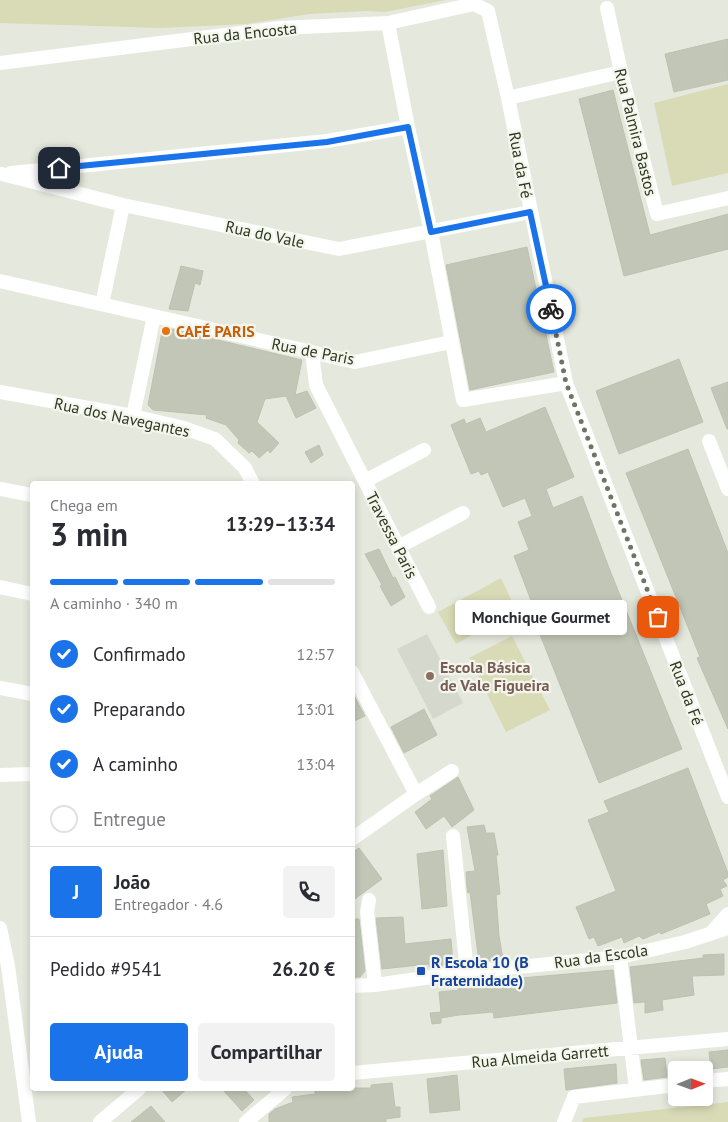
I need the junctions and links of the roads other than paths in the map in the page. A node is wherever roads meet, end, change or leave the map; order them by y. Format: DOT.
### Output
graph roads {
  1 [pos="607,8"];
  2 [pos="488,12"];
  3 [pos="388,23"];
  4 [pos="0,63"];
  5 [pos="621,72"];
  6 [pos="508,98"];
  7 [pos="408,127"];
  8 [pos="1,172"];
  9 [pos="728,198"];
  10 [pos="123,205"];
  11 [pos="530,212"];
  12 [pos="431,232"];
  13 [pos="0,281"];
  14 [pos="102,304"];
  15 [pos="154,316"];
  16 [pos="451,342"];
  17 [pos="312,353"];
  18 [pos="566,383"];
  19 [pos="0,392"];
  20 [pos="133,416"];
  21 [pos="709,441"];
  22 [pos="424,450"];
  23 [pos="252,481"];
  24 [pos="365,481"];
  25 [pos="0,489"];
  26 [pos="728,489"];
  27 [pos="30,495"];
  28 [pos="464,513"];
  29 [pos="398,546"];
  30 [pos="0,587"];
  31 [pos="30,594"];
  32 [pos="428,607"];
  33 [pos="355,678"];
  34 [pos="0,688"];
  35 [pos="30,694"];
  36 [pos="452,771"];
  37 [pos="0,774"];
  38 [pos="30,774"];
  39 [pos="416,794"];
  40 [pos="728,797"];
  41 [pos="453,836"];
  42 [pos="355,837"];
  43 [pos="369,900"];
  44 [pos="728,914"];
  45 [pos="0,928"];
  46 [pos="728,928"];
  47 [pos="710,934"];
  48 [pos="620,963"];
  49 [pos="4,966"];
  50 [pos="467,972"];
  51 [pos="374,985"];
  52 [pos="355,986"];
  53 [pos="728,1040"];
  54 [pos="632,1049"];
  55 [pos="355,1072"];
  56 [pos="728,1079"];
  57 [pos="713,1081"];
  58 [pos="668,1086"];
  59 [pos="636,1089"];
  60 [pos="137,1091"];
  61 [pos="283,1091"];
  62 [pos="29,1122"];
  63 [pos="100,1122"];
  64 [pos="246,1122"];
  65 [pos="564,1122"];
  1 -- 5 [label="street, Rua Palmira Bastos"];
  2 -- 3 [label="street, Rua da Encosta"];
  2 -- 6 [label="street, Rua da Fé"];
  3 -- 4 [label="street, Rua da Encosta"];
  3 -- 7 [label="street"];
  5 -- 6 [label="street"];
  5 -- 9 [label="street, Rua Palmira Bastos"];
  6 -- 11 [label="street, Rua da Fé"];
  7 -- 8 [label="street"];
  7 -- 12 [label="street"];
  8 -- 10 [label="street, Rua do Vale"];
  10 -- 12 [label="street, Rua do Vale"];
  10 -- 14 [label="street"];
  11 -- 12 [label="street, Rua do Vale"];
  11 -- 18 [label="street, Rua da Fé"];
  12 -- 16 [label="street"];
  13 -- 14 [label="street, Rua de Paris"];
  14 -- 15 [label="street, Rua de Paris"];
  15 -- 17 [label="street, Rua de Paris"];
  15 -- 20 [label="street"];
  16 -- 17 [label="street, Rua de Paris"];
  16 -- 18 [label="street"];
  17 -- 24 [label="street, Travessa Paris"];
  18 -- 40 [label="street, Rua da Fé"];
  19 -- 20 [label="street, Rua dos Navegantes"];
  20 -- 23 [label="street, Rua dos Navegantes"];
  21 -- 26 [label="street"];
  22 -- 24 [label="street"];
  24 -- 29 [label="street, Travessa Paris"];
  25 -- 27 [label="street"];
  28 -- 29 [label="street"];
  29 -- 32 [label="street, Travessa Paris"];
  30 -- 31 [label="street"];
  33 -- 39 [label="street"];
  34 -- 35 [label="street"];
  36 -- 39 [label="street"];
  37 -- 38 [label="street"];
  39 -- 42 [label="street"];
  41 -- 50 [label="street"];
  43 -- 51 [label="street"];
  44 -- 47 [label="street"];
  45 -- 49 [label="street"];
  46 -- 47 [label="street, Rua da Escola"];
  47 -- 48 [label="street, Rua da Escola"];
  48 -- 50 [label="street, Rua da Escola"];
  48 -- 54 [label="street"];
  49 -- 62 [label="street"];
  50 -- 51 [label="street, Rua da Escola"];
  51 -- 52 [label="street, Rua da Escola"];
  53 -- 54 [label="street, Rua Almeida Garrett"];
  54 -- 55 [label="street, Rua Almeida Garrett"];
  54 -- 59 [label="street"];
  56 -- 57 [label="street"];
  58 -- 59 [label="street"];
  59 -- 65 [label="street"];
  60 -- 63 [label="street"];
  61 -- 64 [label="street"];
}
